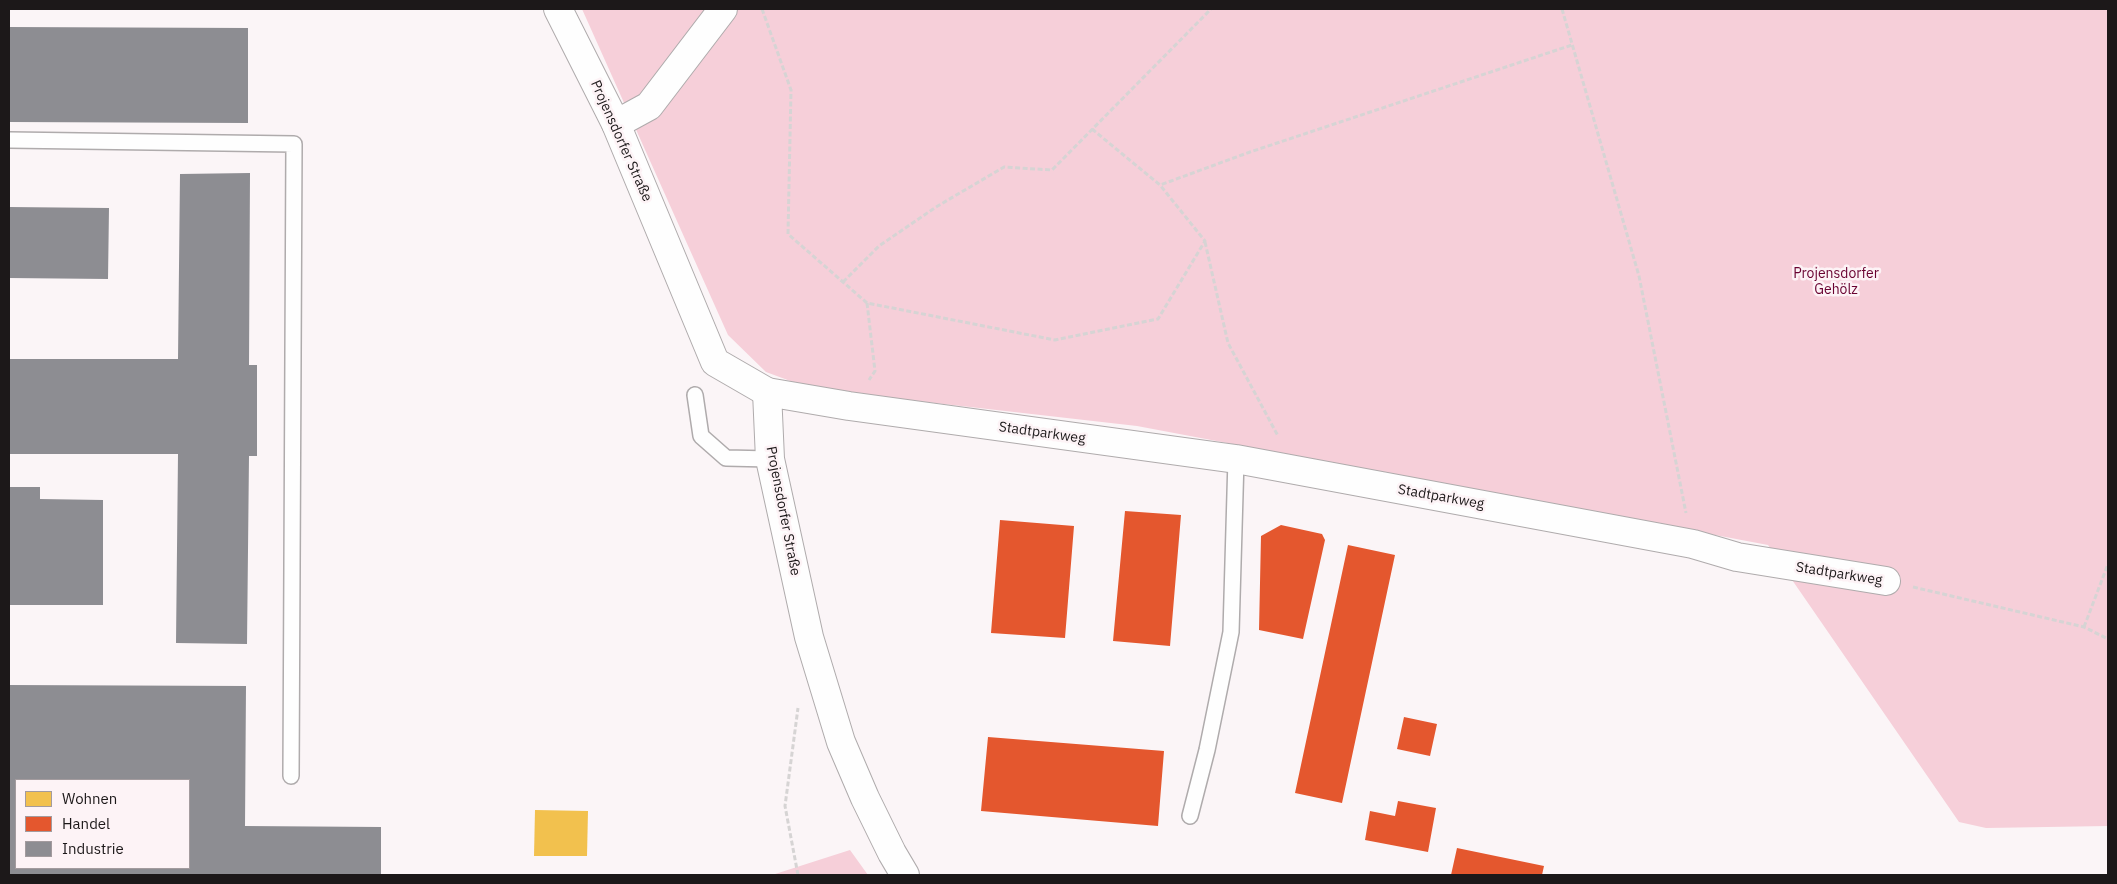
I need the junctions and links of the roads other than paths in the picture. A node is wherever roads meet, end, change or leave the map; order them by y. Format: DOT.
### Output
graph roads {
  1 [pos="558,9"];
  2 [pos="723,9"];
  3 [pos="616,124"];
  4 [pos="9,140"];
  5 [pos="767,392"];
  6 [pos="695,395"];
  7 [pos="770,459"];
  8 [pos="1236,459"];
  9 [pos="1886,581"];
  10 [pos="291,776"];
  11 [pos="1190,816"];
  12 [pos="905,875"];
  1 -- 3 [label="street, Projensdorfer Straße"];
  2 -- 3 [label="street"];
  3 -- 5 [label="street, Projensdorfer Straße"];
  4 -- 10 [label="lane"];
  5 -- 7 [label="street, Projensdorfer Straße"];
  5 -- 8 [label="street, Stadtparkweg"];
  6 -- 7 [label="lane"];
  7 -- 12 [label="street, Projensdorfer Straße"];
  8 -- 9 [label="street, Stadtparkweg"];
  8 -- 11 [label="lane"];
}
